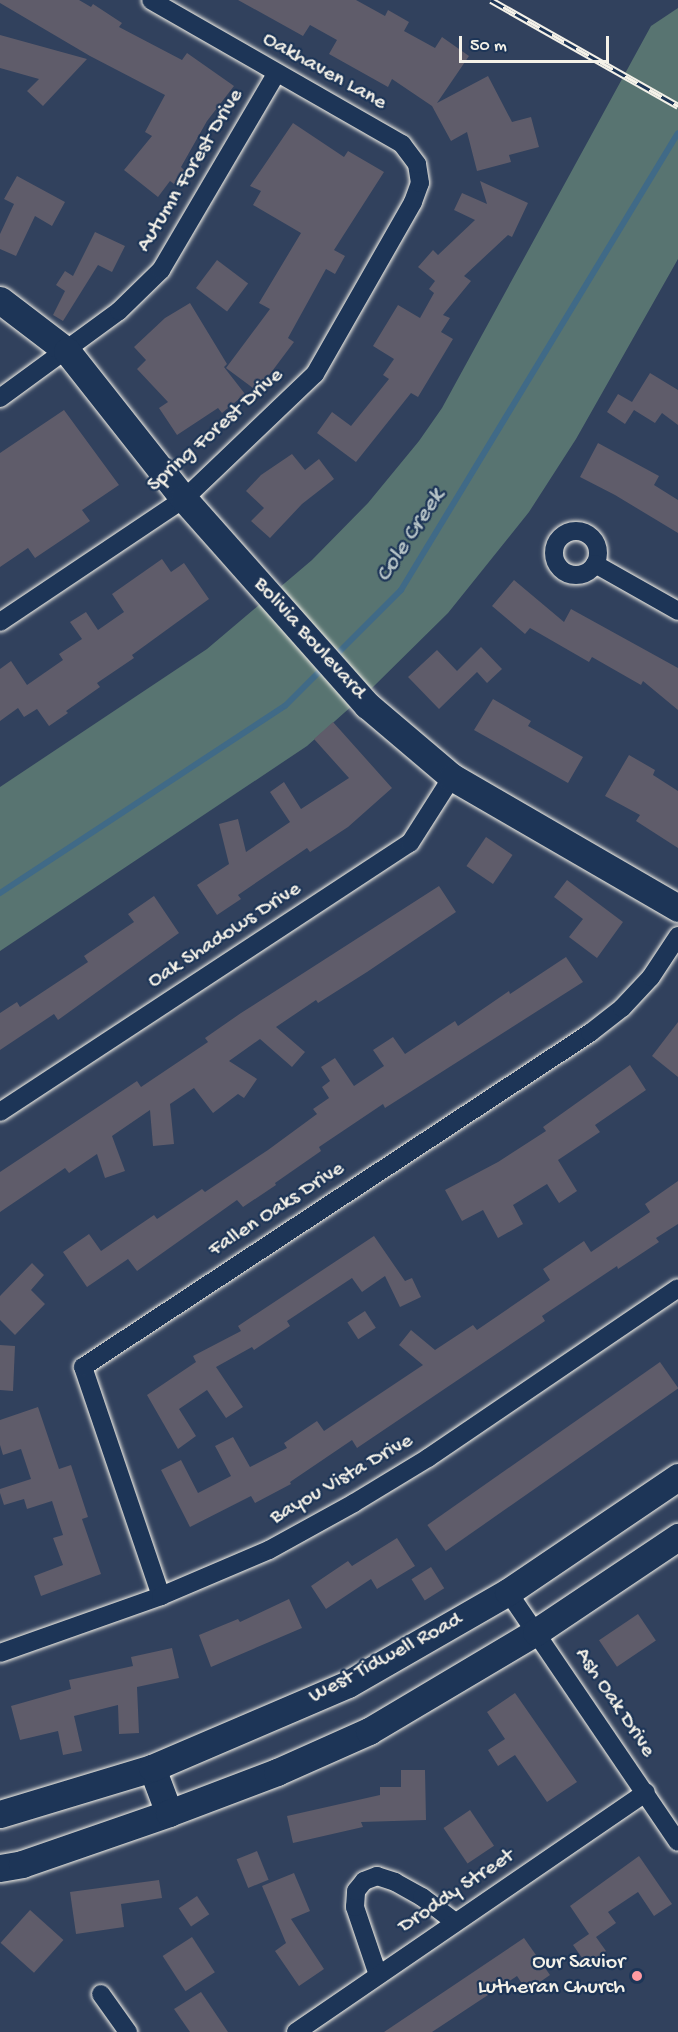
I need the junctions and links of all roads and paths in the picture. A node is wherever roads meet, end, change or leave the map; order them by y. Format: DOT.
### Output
graph roads {
  1 [pos="151,0"];
  2 [pos="276,74"];
  3 [pos="403,219"];
  4 [pos="0,300"];
  5 [pos="66,351"];
  6 [pos="0,398"];
  7 [pos="184,499"];
  8 [pos="595,564"];
  9 [pos="678,611"];
  10 [pos="0,622"];
  11 [pos="453,777"];
  12 [pos="678,908"];
  13 [pos="678,936"];
  14 [pos="0,1112"];
  15 [pos="678,1288"];
  16 [pos="678,1477"];
  17 [pos="678,1537"];
  18 [pos="508,1592"];
  19 [pos="161,1596"];
  20 [pos="536,1632"];
  21 [pos="0,1653"];
  22 [pos="152,1768"];
  23 [pos="646,1792"];
  24 [pos="169,1813"];
  25 [pos="0,1814"];
  26 [pos="678,1842"];
  27 [pos="0,1868"];
  28 [pos="455,1922"];
  29 [pos="378,1976"];
  30 [pos="101,1994"];
  31 [pos="128,2032"];
  32 [pos="296,2032"];
  1 -- 2 [label="street, Oakhaven Lane"];
  2 -- 3 [label="street, Oakhaven Lane"];
  2 -- 5 [label="street, Autumn Forest Drive"];
  3 -- 7 [label="street, Spring Forest Drive"];
  4 -- 5 [label="main road, Bolivia Boulevard"];
  5 -- 6 [label="street, Autumn Forest Drive"];
  5 -- 7 [label="main road, Bolivia Boulevard"];
  7 -- 10 [label="street, Spring Forest Drive"];
  7 -- 11 [label="main road, Bolivia Boulevard"];
  8 -- 9 [label="street"];
  11 -- 12 [label="main road, Bolivia Boulevard"];
  11 -- 14 [label="street, Oak Shadows Drive"];
  13 -- 19 [label="street, Fallen Oaks Drive"];
  15 -- 19 [label="street, Bayou Vista Drive"];
  16 -- 18 [label="main road, West Tidwell Road"];
  17 -- 20 [label="main road"];
  18 -- 20 [label="street, Ash Oak Drive"];
  18 -- 22 [label="main road, West Tidwell Road"];
  19 -- 21 [label="street, Bayou Vista Drive"];
  20 -- 23 [label="street, Ash Oak Drive"];
  20 -- 24 [label="main road"];
  22 -- 24 [label="main road"];
  22 -- 25 [label="main road, West Tidwell Road"];
  23 -- 26 [label="street, Ash Oak Drive"];
  23 -- 28 [label="street, Droddy Street"];
  24 -- 27 [label="main road"];
  28 -- 29 [label="street, Droddy Street"];
  28 -- 29 [label="street"];
  29 -- 32 [label="street, Droddy Street"];
  30 -- 31 [label="street"];
}
